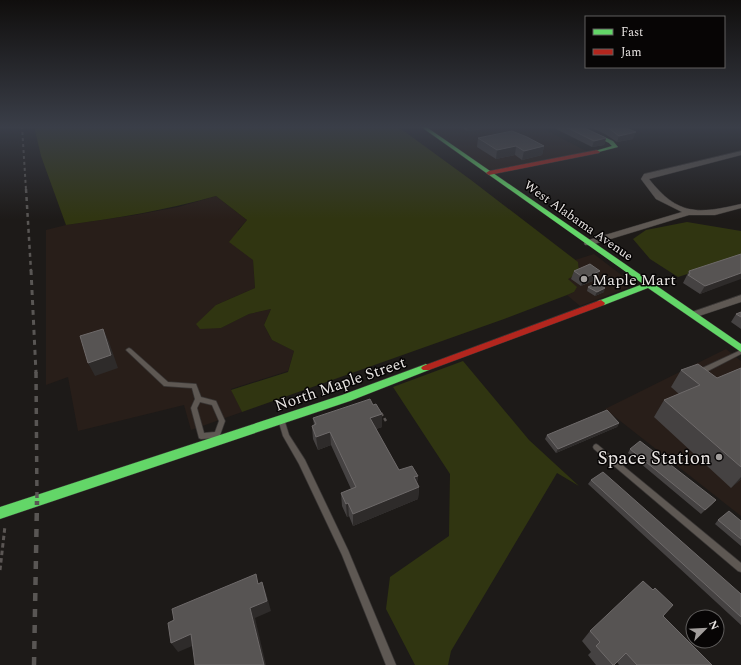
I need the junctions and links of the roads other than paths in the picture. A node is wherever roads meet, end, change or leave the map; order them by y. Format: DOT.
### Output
graph roads {
  1 [pos="466,157"];
  2 [pos="570,157"];
  3 [pos="725,157"];
  4 [pos="489,173"];
  5 [pos="741,206"];
  6 [pos="689,213"];
  7 [pos="588,242"];
  8 [pos="649,285"];
  9 [pos="741,298"];
  10 [pos="693,315"];
  11 [pos="129,350"];
  12 [pos="741,350"];
  13 [pos="694,375"];
  14 [pos="198,398"];
  15 [pos="281,420"];
  16 [pos="218,438"];
  17 [pos="596,447"];
  18 [pos="3,512"];
  19 [pos="741,568"];
  20 [pos="391,665"];
  1 -- 4 [label="street, West Alabama Avenue"];
  2 -- 4 [label="street"];
  3 -- 6 [label="street"];
  4 -- 7 [label="street, West Alabama Avenue"];
  5 -- 6 [label="street"];
  6 -- 7 [label="street"];
  7 -- 8 [label="street, West Alabama Avenue"];
  8 -- 10 [label="street, West Alabama Avenue"];
  8 -- 15 [label="street, North Maple Street"];
  9 -- 10 [label="street"];
  10 -- 12 [label="street, West Alabama Avenue"];
  11 -- 14 [label="lane"];
  12 -- 13 [label="lane"];
  14 -- 16 [label="lane"];
  14 -- 16 [label="lane"];
  15 -- 16 [label="street, North Maple Street"];
  15 -- 20 [label="lane"];
  16 -- 18 [label="street, North Maple Street"];
  17 -- 19 [label="lane"];
}
